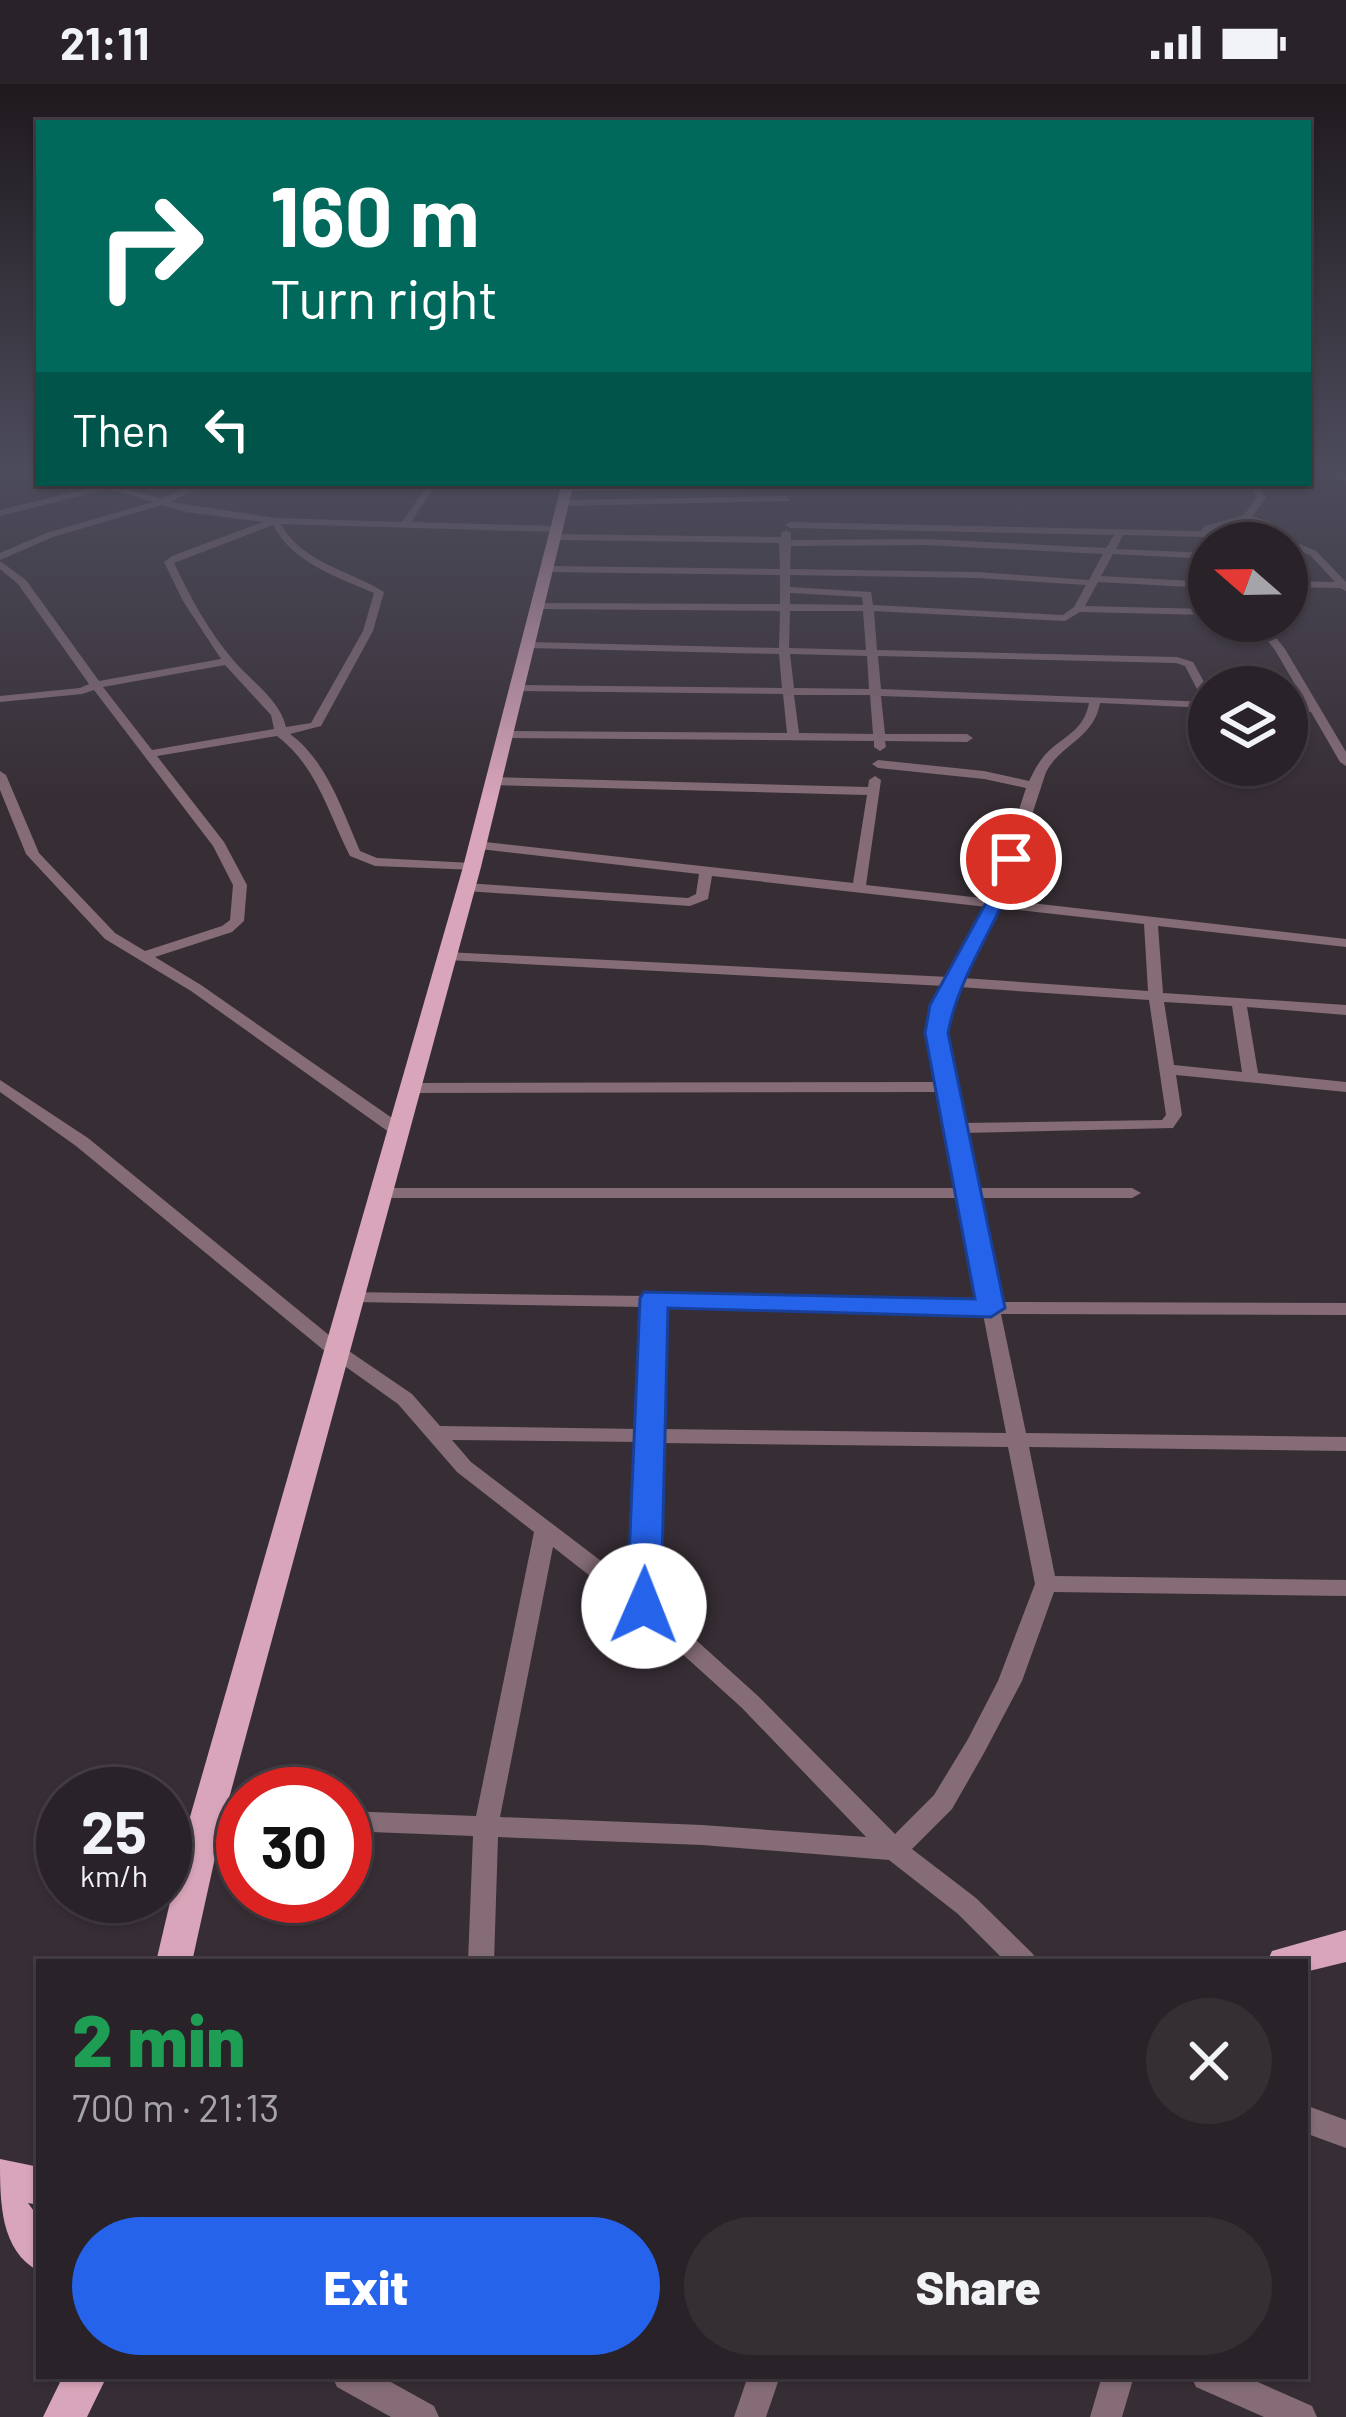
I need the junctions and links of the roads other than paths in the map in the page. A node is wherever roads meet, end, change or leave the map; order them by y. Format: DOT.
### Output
graph roads {
  1 [pos="22,583"];
  2 [pos="178,583"];
  3 [pos="359,583"];
  4 [pos="544,583"];
  5 [pos="785,583"];
  6 [pos="1094,583"];
  7 [pos="1148,583"];
  8 [pos="1188,584"];
  9 [pos="1308,584"];
  10 [pos="1344,584"];
  11 [pos="785,590"];
  12 [pos="538,606"];
  13 [pos="785,608"];
  14 [pos="866,608"];
  15 [pos="1078,609"];
  16 [pos="1188,612"];
  17 [pos="1274,642"];
  18 [pos="529,645"];
  19 [pos="784,648"];
  20 [pos="872,649"];
  21 [pos="228,661"];
  22 [pos="1190,666"];
  23 [pos="96,686"];
  24 [pos="519,688"];
  25 [pos="788,691"];
  26 [pos="879,692"];
  27 [pos="0,700"];
  28 [pos="1095,700"];
  29 [pos="1188,704"];
  30 [pos="1308,710"];
  31 [pos="1312,710"];
  32 [pos="281,733"];
  33 [pos="506,734"];
  34 [pos="793,735"];
  35 [pos="882,737"];
  36 [pos="967,739"];
  37 [pos="148,754"];
  38 [pos="1346,762"];
  39 [pos="878,764"];
  40 [pos="0,775"];
  41 [pos="494,782"];
  42 [pos="1033,786"];
  43 [pos="874,791"];
  44 [pos="471,866"];
  45 [pos="706,871"];
  46 [pos="859,888"];
  47 [pos="996,903"];
  48 [pos="1151,920"];
  49 [pos="1346,943"];
  50 [pos="446,956"];
  51 [pos="141,957"];
  52 [pos="952,982"];
  53 [pos="1156,998"];
  54 [pos="1239,1004"];
  55 [pos="1346,1010"];
  56 [pos="1168,1069"];
  57 [pos="1251,1078"];
  58 [pos="0,1085"];
  59 [pos="946,1087"];
  60 [pos="1346,1087"];
  61 [pos="411,1088"];
  62 [pos="954,1128"];
  63 [pos="399,1131"];
  64 [pos="382,1193"];
  65 [pos="971,1193"];
  66 [pos="1132,1193"];
  67 [pos="355,1296"];
  68 [pos="654,1298"];
  69 [pos="991,1308"];
  70 [pos="1345,1311"];
  71 [pos="339,1353"];
  72 [pos="437,1433"];
  73 [pos="648,1436"];
  74 [pos="1013,1438"];
  75 [pos="1346,1444"];
  76 [pos="545,1531"];
  77 [pos="1046,1584"];
  78 [pos="1346,1588"];
  79 [pos="644,1606"];
  80 [pos="207,1817"];
  81 [pos="216,1817"];
  82 [pos="372,1822"];
  83 [pos="486,1826"];
  84 [pos="896,1850"];
  85 [pos="1346,1946"];
  86 [pos="175,1959"];
  87 [pos="481,1959"];
  88 [pos="1021,1959"];
  89 [pos="1297,1959"];
  90 [pos="1308,2120"];
  91 [pos="1346,2134"];
  92 [pos="0,2178"];
  93 [pos="36,2185"];
  94 [pos="0,2198"];
  95 [pos="36,2247"];
  96 [pos="84,2379"];
  97 [pos="353,2379"];
  98 [pos="763,2379"];
  99 [pos="1117,2379"];
  100 [pos="1214,2379"];
  101 [pos="64,2403"];
  102 [pos="423,2417"];
  103 [pos="749,2417"];
  104 [pos="1106,2417"];
  105 [pos="1301,2417"];
  1 -- 23 [label="street"];
  2 -- 21 [label="street"];
  3 -- 32 [label="street"];
  4 -- 12 [label="main road"];
  5 -- 11 [label="street"];
  6 -- 15 [label="street"];
  7 -- 8 [label="street"];
  9 -- 10 [label="street"];
  11 -- 13 [label="street"];
  11 -- 14 [label="street"];
  12 -- 13 [label="street"];
  12 -- 18 [label="main road"];
  13 -- 14 [label="street"];
  13 -- 19 [label="street"];
  14 -- 15 [label="street"];
  14 -- 20 [label="street"];
  15 -- 16 [label="street"];
  17 -- 31 [label="street"];
  18 -- 19 [label="street"];
  18 -- 24 [label="main road"];
  19 -- 20 [label="street"];
  19 -- 25 [label="street"];
  20 -- 22 [label="street"];
  20 -- 26 [label="street"];
  21 -- 23 [label="street"];
  21 -- 32 [label="street"];
  23 -- 27 [label="street"];
  23 -- 37 [label="street"];
  24 -- 25 [label="street"];
  24 -- 33 [label="main road"];
  25 -- 26 [label="street"];
  25 -- 34 [label="street"];
  26 -- 28 [label="street"];
  26 -- 35 [label="street"];
  28 -- 29 [label="street"];
  28 -- 42 [label="street"];
  30 -- 31 [label="street"];
  31 -- 38 [label="street"];
  32 -- 37 [label="street"];
  32 -- 44 [label="street"];
  33 -- 34 [label="street"];
  33 -- 41 [label="main road"];
  34 -- 35 [label="street"];
  35 -- 36 [label="street"];
  35 -- 39 [label="street"];
  37 -- 51 [label="street"];
  39 -- 42 [label="street"];
  39 -- 43 [label="street"];
  40 -- 51 [label="street"];
  41 -- 43 [label="street"];
  41 -- 44 [label="main road"];
  42 -- 47 [label="street"];
  43 -- 46 [label="street"];
  44 -- 45 [label="street"];
  44 -- 45 [label="street"];
  44 -- 50 [label="main road"];
  45 -- 46 [label="street"];
  46 -- 47 [label="street"];
  47 -- 48 [label="street"];
  47 -- 52 [label="street"];
  48 -- 49 [label="street"];
  48 -- 53 [label="street"];
  50 -- 52 [label="street"];
  50 -- 61 [label="main road"];
  51 -- 63 [label="street"];
  52 -- 53 [label="street"];
  52 -- 59 [label="street"];
  53 -- 54 [label="street"];
  53 -- 56 [label="street"];
  54 -- 55 [label="street"];
  54 -- 57 [label="street"];
  56 -- 57 [label="street"];
  56 -- 62 [label="street"];
  57 -- 60 [label="street"];
  58 -- 71 [label="street"];
  59 -- 61 [label="street"];
  59 -- 62 [label="street"];
  61 -- 63 [label="main road"];
  62 -- 65 [label="street"];
  63 -- 64 [label="main road"];
  64 -- 65 [label="street"];
  64 -- 67 [label="main road"];
  65 -- 66 [label="street"];
  65 -- 69 [label="street"];
  67 -- 68 [label="street"];
  67 -- 71 [label="main road"];
  68 -- 69 [label="street"];
  68 -- 73 [label="street"];
  69 -- 70 [label="street"];
  69 -- 74 [label="street"];
  71 -- 72 [label="street"];
  71 -- 80 [label="main road"];
  72 -- 73 [label="street"];
  72 -- 76 [label="street"];
  73 -- 74 [label="street"];
  73 -- 79 [label="street"];
  74 -- 75 [label="street"];
  74 -- 77 [label="street"];
  76 -- 79 [label="street"];
  76 -- 83 [label="street"];
  77 -- 78 [label="street"];
  77 -- 84 [label="street"];
  79 -- 84 [label="street"];
  80 -- 81 [label="street"];
  80 -- 86 [label="main road"];
  82 -- 83 [label="street"];
  83 -- 84 [label="street"];
  83 -- 87 [label="street"];
  84 -- 88 [label="street"];
  85 -- 89 [label="main road"];
  90 -- 91 [label="street"];
  92 -- 93 [label="main road"];
  94 -- 95 [label="main road"];
  96 -- 101 [label="main road"];
  97 -- 102 [label="street"];
  98 -- 103 [label="street"];
  99 -- 104 [label="street"];
  100 -- 105 [label="street"];
}
